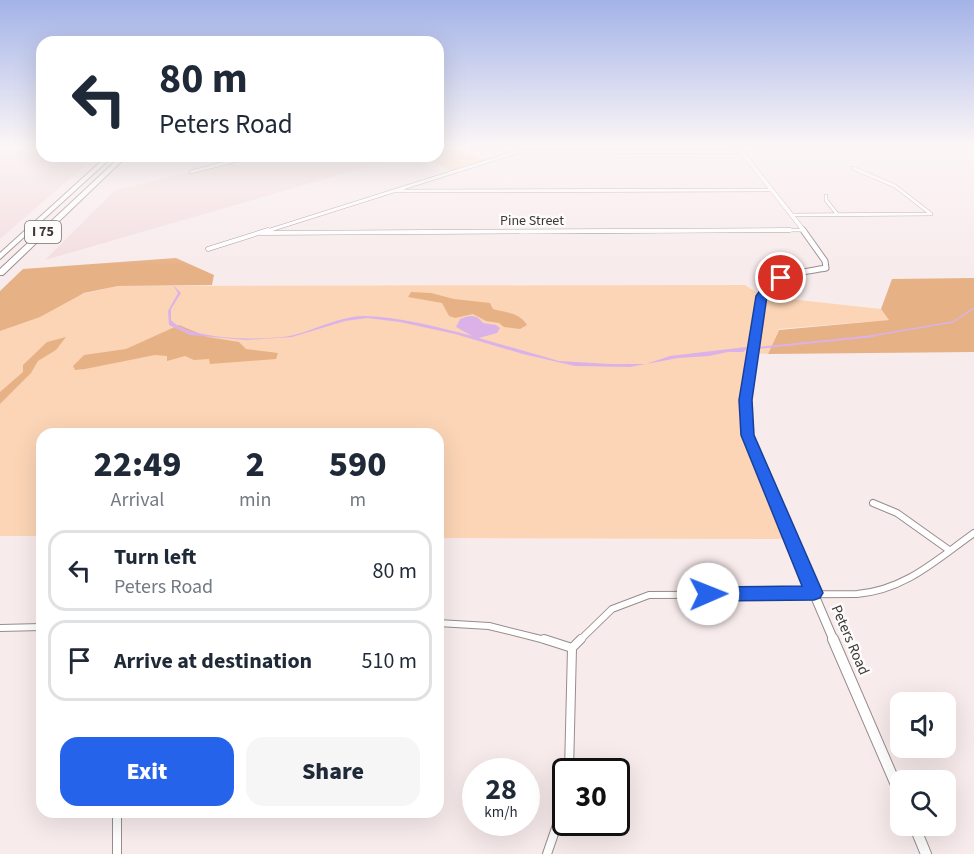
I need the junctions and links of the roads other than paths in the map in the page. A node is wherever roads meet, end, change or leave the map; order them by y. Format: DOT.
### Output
graph roads {
  1 [pos="76,187"];
  2 [pos="91,187"];
  3 [pos="405,187"];
  4 [pos="769,187"];
  5 [pos="895,187"];
  6 [pos="771,190"];
  7 [pos="393,191"];
  8 [pos="826,196"];
  9 [pos="837,214"];
  10 [pos="793,215"];
  11 [pos="802,230"];
  12 [pos="261,233"];
  13 [pos="208,249"];
  14 [pos="0,257"];
  15 [pos="0,273"];
  16 [pos="873,503"];
  17 [pos="974,533"];
  18 [pos="950,550"];
  19 [pos="814,593"];
  20 [pos="444,623"];
  21 [pos="36,627"];
  22 [pos="0,628"];
  23 [pos="573,648"];
  24 [pos="569,758"];
  25 [pos="890,771"];
  26 [pos="117,818"];
  27 [pos="553,836"];
  28 [pos="919,836"];
  29 [pos="116,853"];
  30 [pos="547,854"];
  31 [pos="926,854"];
  1 -- 14 [label="highway, I 75"];
  2 -- 15 [label="highway, I 75"];
  3 -- 7 [label="street"];
  4 -- 6 [label="street, Peters Road"];
  5 -- 9 [label="street"];
  6 -- 7 [label="street"];
  6 -- 10 [label="street, Peters Road"];
  7 -- 12 [label="street"];
  8 -- 9 [label="street"];
  9 -- 10 [label="street"];
  10 -- 11 [label="street, Peters Road"];
  11 -- 12 [label="street, Pine Street"];
  11 -- 19 [label="street, Peters Road"];
  12 -- 13 [label="street"];
  16 -- 18 [label="street"];
  17 -- 18 [label="street"];
  18 -- 19 [label="street"];
  19 -- 23 [label="street"];
  19 -- 25 [label="street, Peters Road"];
  20 -- 23 [label="street"];
  21 -- 22 [label="street"];
  23 -- 24 [label="street"];
  26 -- 29 [label="street"];
  27 -- 30 [label="street"];
  28 -- 31 [label="street"];
}
